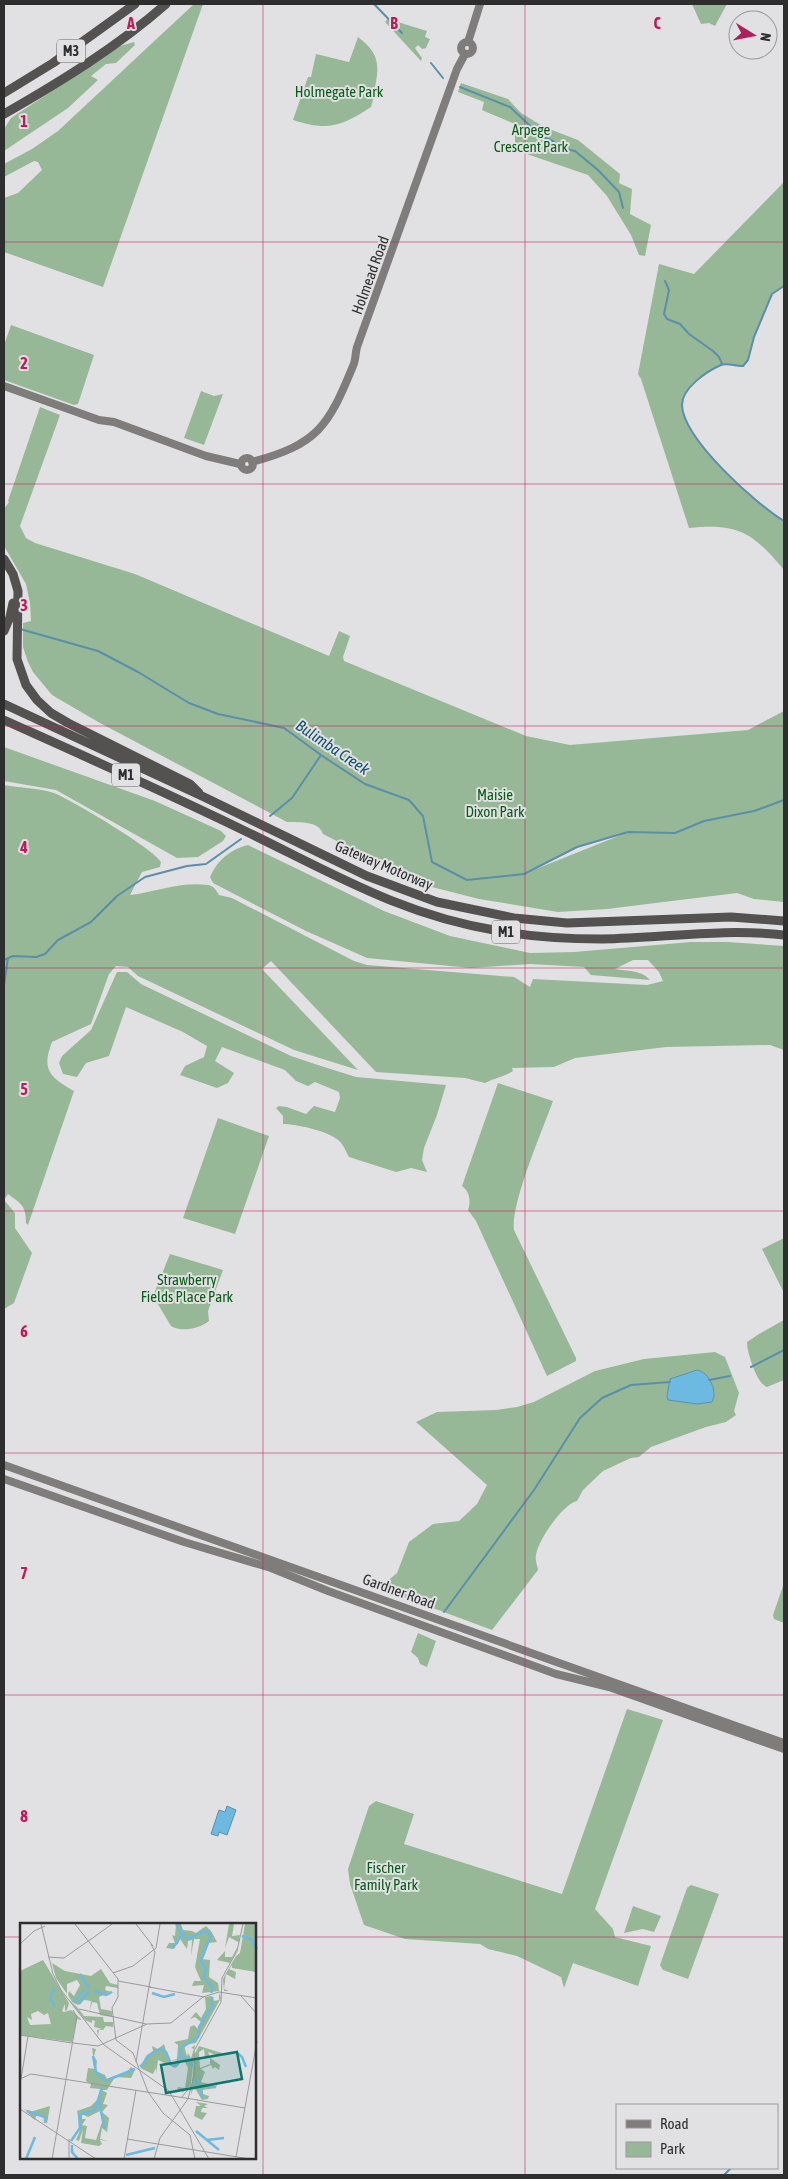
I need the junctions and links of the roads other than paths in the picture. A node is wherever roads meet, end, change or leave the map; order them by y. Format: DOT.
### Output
graph roads {
  1 [pos="134,4"];
  2 [pos="166,4"];
  3 [pos="480,4"];
  4 [pos="4,93"];
  5 [pos="4,114"];
  6 [pos="4,386"];
  7 [pos="4,559"];
  8 [pos="4,568"];
  9 [pos="13,618"];
  10 [pos="4,631"];
  11 [pos="4,704"];
  12 [pos="4,720"];
  13 [pos="204,797"];
  14 [pos="784,921"];
  15 [pos="784,935"];
  16 [pos="4,1465"];
  17 [pos="27,1474"];
  18 [pos="4,1479"];
  19 [pos="40,1490"];
  20 [pos="784,1743"];
  21 [pos="784,1749"];
  1 -- 4 [label="highway, M3"];
  2 -- 5 [label="highway, M3"];
  3 -- 6 [label="street, Holmead Road"];
  7 -- 9 [label="highway"];
  8 -- 9 [label="highway"];
  9 -- 10 [label="highway"];
  9 -- 13 [label="highway"];
  11 -- 13 [label="highway, Gateway Motorway / M1"];
  12 -- 15 [label="highway, Gateway Motorway / M1"];
  13 -- 14 [label="highway, Gateway Motorway / M1"];
  16 -- 17 [label="street, Gardner Road"];
  17 -- 19 [label="street"];
  17 -- 20 [label="street, Gardner Road"];
  18 -- 19 [label="street, Gardner Road"];
  19 -- 21 [label="street, Gardner Road"];
}
